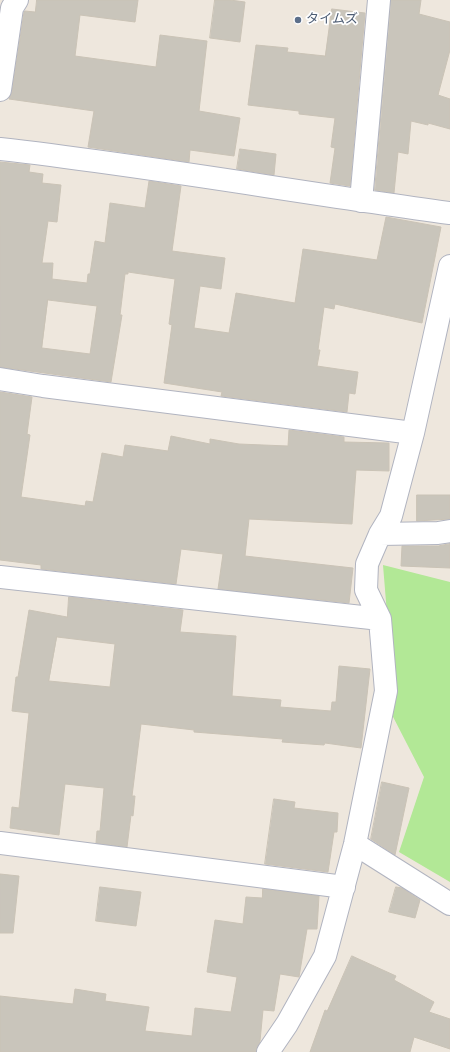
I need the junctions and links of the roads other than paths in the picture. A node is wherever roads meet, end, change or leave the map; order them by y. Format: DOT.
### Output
graph roads {
  1 [pos="17,0"];
  2 [pos="379,0"];
  3 [pos="0,90"];
  4 [pos="0,149"];
  5 [pos="361,201"];
  6 [pos="450,213"];
  7 [pos="450,266"];
  8 [pos="0,379"];
  9 [pos="413,433"];
  10 [pos="450,531"];
  11 [pos="380,534"];
  12 [pos="0,577"];
  13 [pos="380,619"];
  14 [pos="0,843"];
  15 [pos="356,844"];
  16 [pos="344,886"];
  17 [pos="450,904"];
  18 [pos="268,1052"];
  1 -- 3 [label="street"];
  2 -- 5 [label="street"];
  4 -- 5 [label="street"];
  5 -- 6 [label="street"];
  7 -- 9 [label="street"];
  8 -- 9 [label="street"];
  9 -- 11 [label="street"];
  10 -- 11 [label="street"];
  11 -- 13 [label="street"];
  12 -- 13 [label="street"];
  13 -- 15 [label="street"];
  14 -- 16 [label="street"];
  15 -- 16 [label="street"];
  15 -- 17 [label="street"];
  16 -- 18 [label="street"];
}
